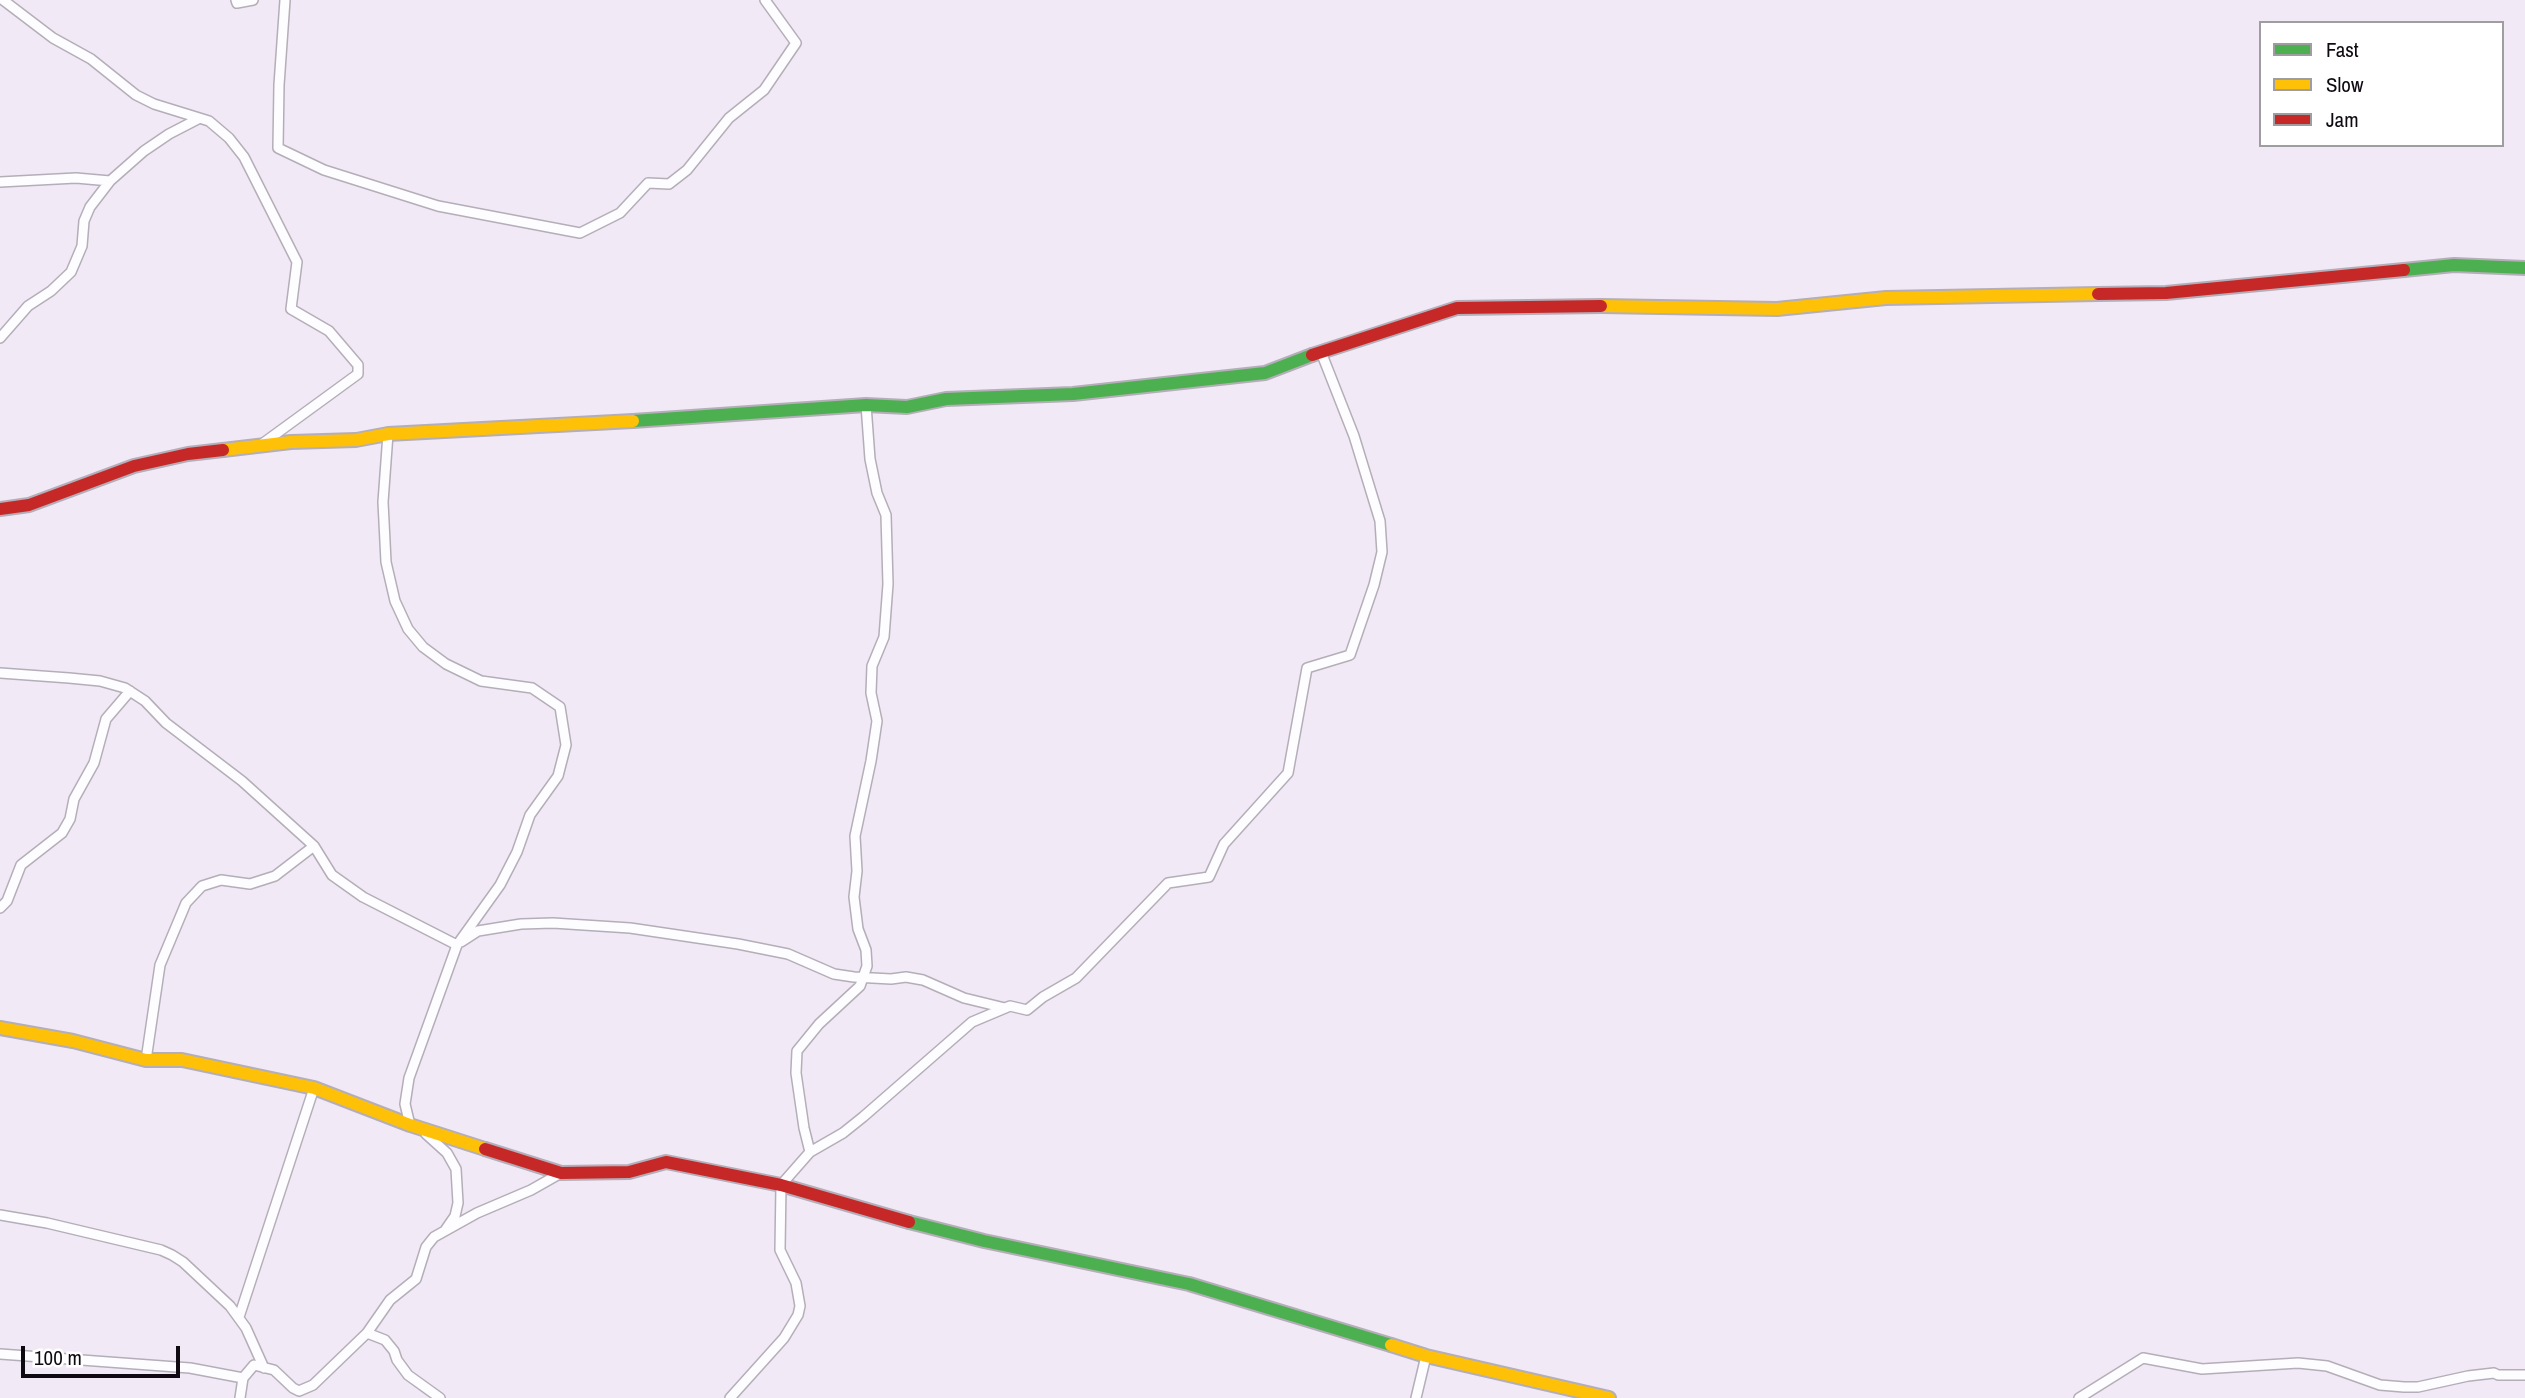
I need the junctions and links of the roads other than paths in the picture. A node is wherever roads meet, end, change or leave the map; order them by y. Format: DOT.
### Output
graph roads {
  1 [pos="3,0"];
  2 [pos="236,0"];
  3 [pos="253,0"];
  4 [pos="285,0"];
  5 [pos="765,0"];
  6 [pos="198,119"];
  7 [pos="110,181"];
  8 [pos="0,182"];
  9 [pos="2525,268"];
  10 [pos="0,338"];
  11 [pos="1321,352"];
  12 [pos="866,405"];
  13 [pos="388,434"];
  14 [pos="260,446"];
  15 [pos="0,509"];
  16 [pos="0,673"];
  17 [pos="130,691"];
  18 [pos="314,846"];
  19 [pos="0,908"];
  20 [pos="457,944"];
  21 [pos="864,978"];
  22 [pos="1005,1008"];
  23 [pos="0,1028"];
  24 [pos="146,1060"];
  25 [pos="314,1088"];
  26 [pos="410,1125"];
  27 [pos="810,1152"];
  28 [pos="561,1174"];
  29 [pos="781,1185"];
  30 [pos="0,1214"];
  31 [pos="446,1228"];
  32 [pos="239,1317"];
  33 [pos="367,1333"];
  34 [pos="0,1354"];
  35 [pos="1426,1356"];
  36 [pos="264,1367"];
  37 [pos="2525,1375"];
  38 [pos="243,1378"];
  39 [pos="294,1393"];
  40 [pos="240,1398"];
  41 [pos="440,1398"];
  42 [pos="730,1398"];
  43 [pos="1416,1398"];
  44 [pos="1609,1398"];
  45 [pos="2079,1398"];
  1 -- 6 [label="street"];
  2 -- 3 [label="street"];
  4 -- 5 [label="street"];
  6 -- 7 [label="street"];
  6 -- 14 [label="street"];
  7 -- 8 [label="street"];
  7 -- 10 [label="street"];
  9 -- 11 [label="street"];
  11 -- 12 [label="street"];
  11 -- 22 [label="street"];
  12 -- 13 [label="street"];
  12 -- 21 [label="street"];
  13 -- 14 [label="street"];
  13 -- 20 [label="street"];
  14 -- 15 [label="street"];
  16 -- 17 [label="street"];
  17 -- 18 [label="street"];
  17 -- 19 [label="street"];
  18 -- 20 [label="street"];
  18 -- 24 [label="street"];
  20 -- 21 [label="street"];
  20 -- 26 [label="street"];
  21 -- 22 [label="street"];
  21 -- 27 [label="street"];
  22 -- 27 [label="street"];
  23 -- 24 [label="street"];
  24 -- 25 [label="street"];
  25 -- 26 [label="street"];
  25 -- 32 [label="street"];
  26 -- 28 [label="street"];
  26 -- 31 [label="street"];
  27 -- 29 [label="street"];
  28 -- 29 [label="street"];
  28 -- 31 [label="street"];
  29 -- 35 [label="street"];
  29 -- 42 [label="street"];
  30 -- 32 [label="street"];
  31 -- 33 [label="street"];
  32 -- 36 [label="street"];
  33 -- 39 [label="street"];
  33 -- 41 [label="street"];
  34 -- 38 [label="street"];
  35 -- 43 [label="street"];
  35 -- 44 [label="street"];
  36 -- 38 [label="street"];
  36 -- 39 [label="street"];
  37 -- 45 [label="street"];
  38 -- 40 [label="street"];
}
